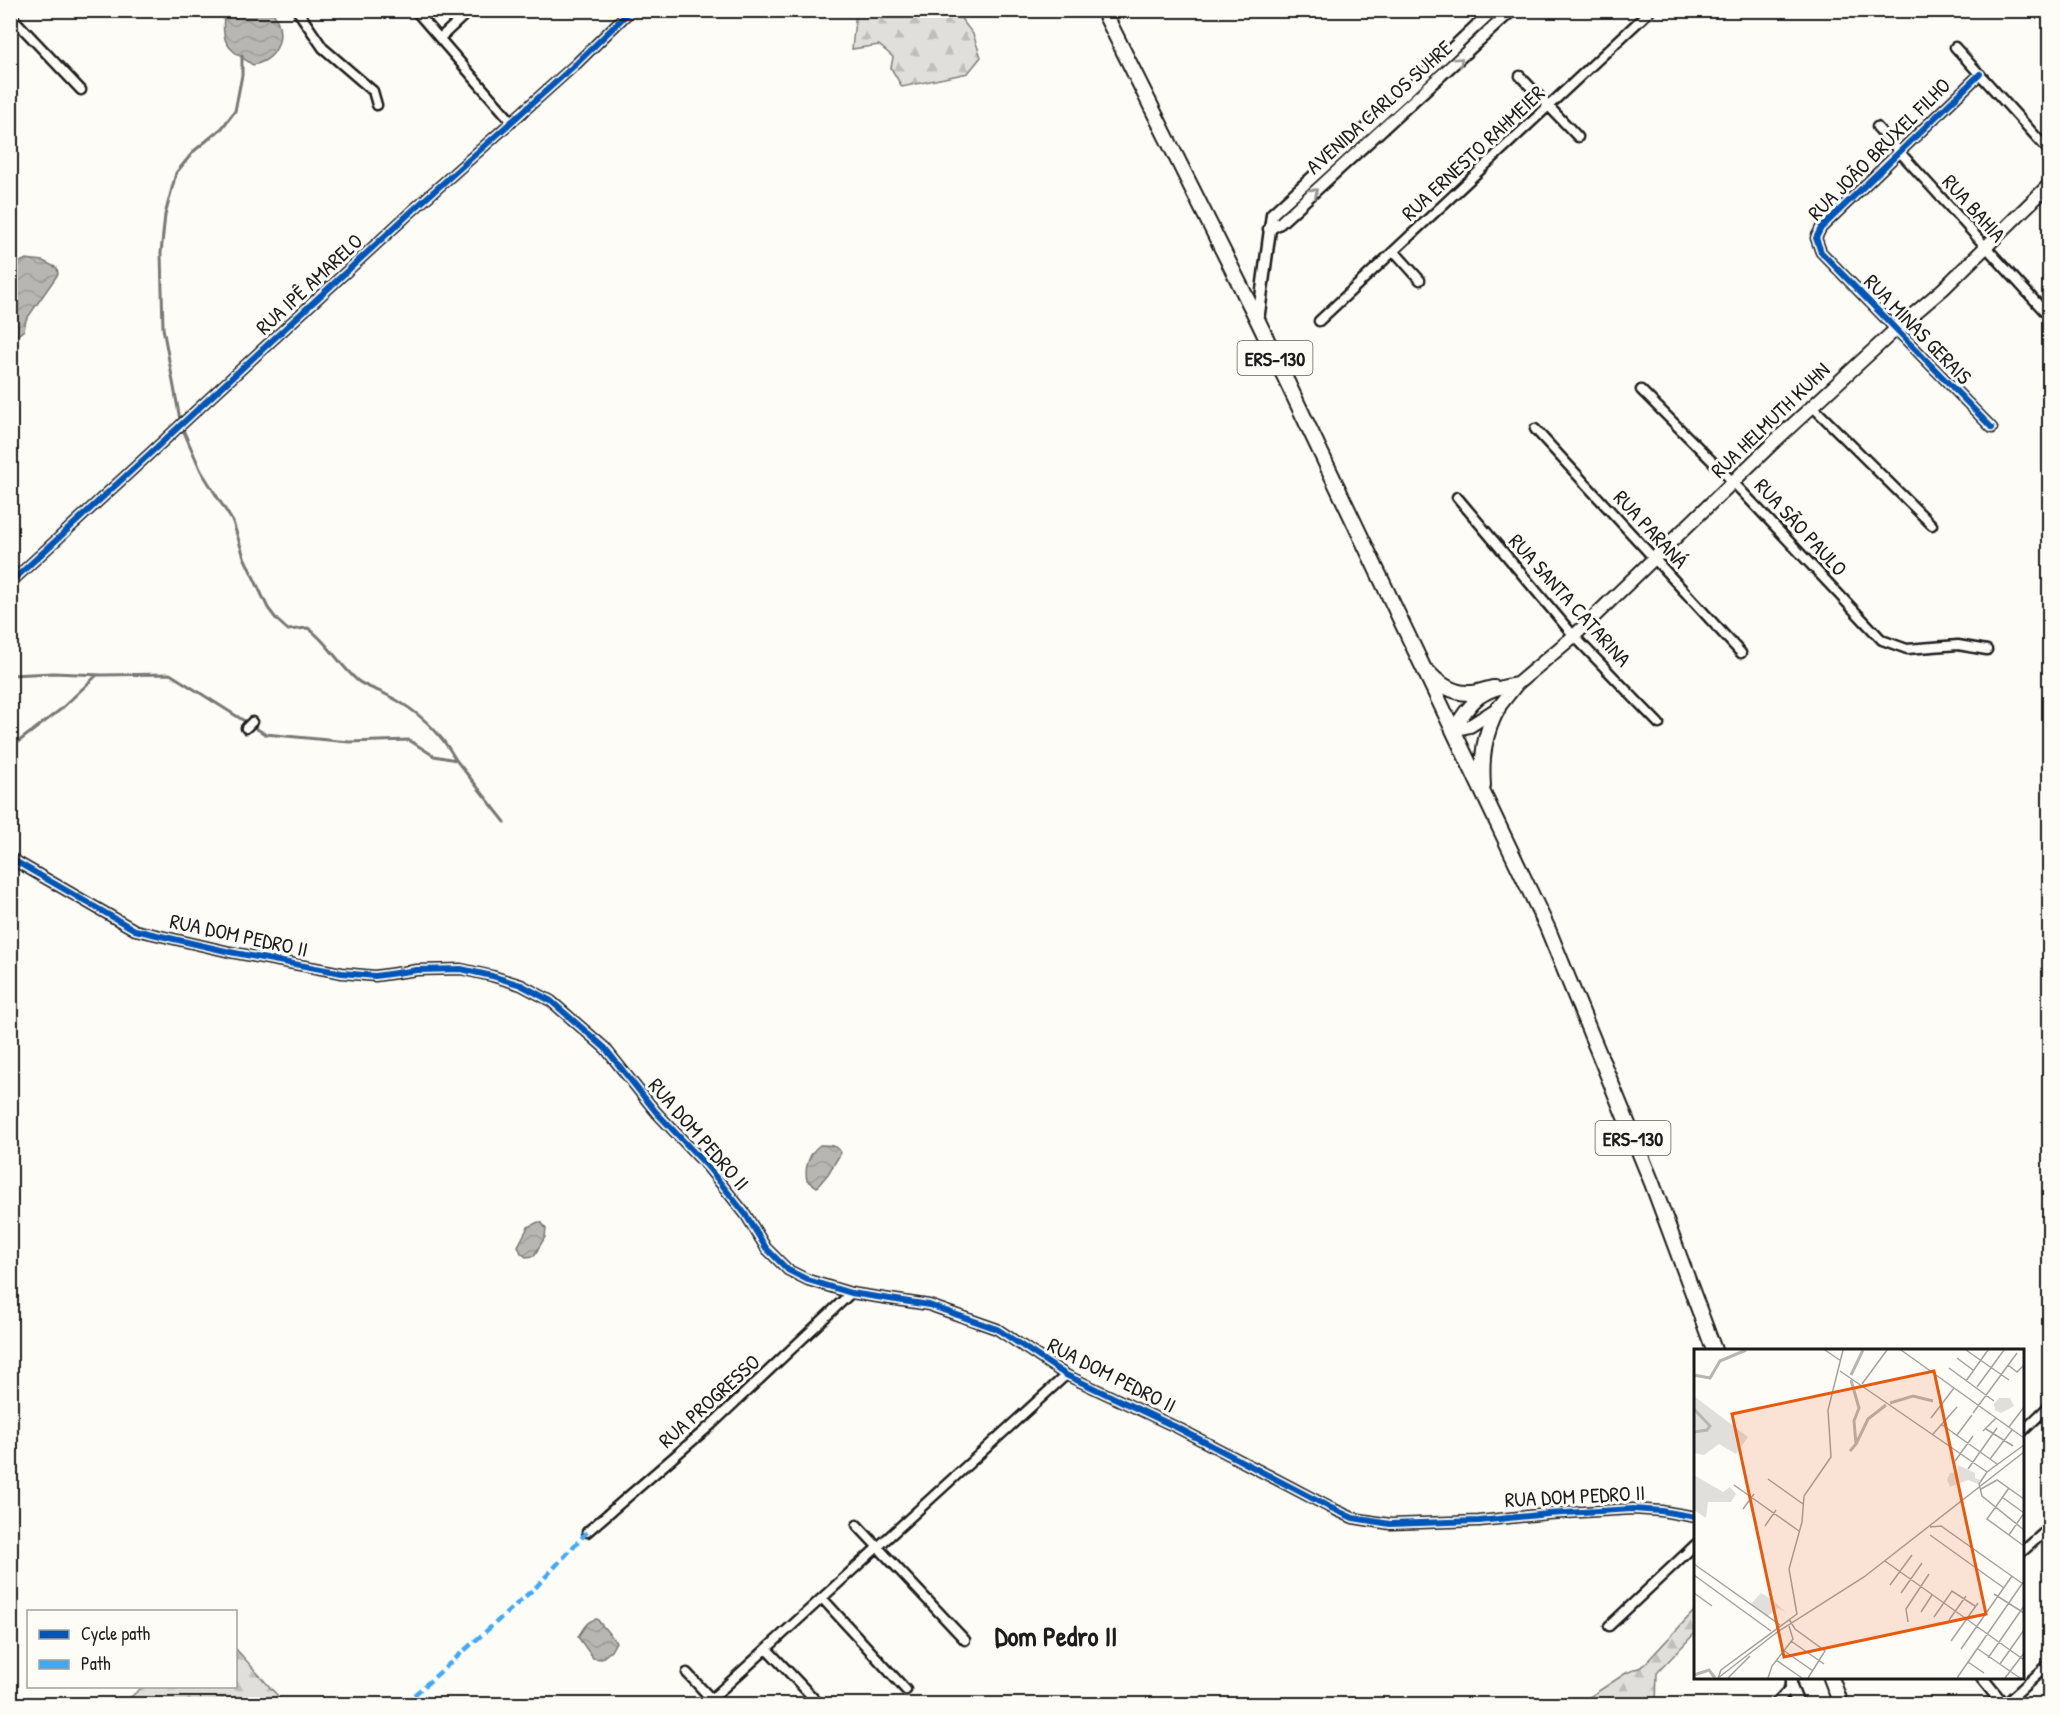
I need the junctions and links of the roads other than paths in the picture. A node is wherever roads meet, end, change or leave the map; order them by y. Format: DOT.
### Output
graph roads {
  1 [pos="14,10"];
  2 [pos="297,10"];
  3 [pos="415,10"];
  4 [pos="470,10"];
  5 [pos="631,10"];
  6 [pos="1102,10"];
  7 [pos="1492,10"];
  8 [pos="1512,10"];
  9 [pos="1651,10"];
  10 [pos="10,15"];
  11 [pos="1477,25"];
  12 [pos="1486,35"];
  13 [pos="440,38"];
  14 [pos="1955,47"];
  15 [pos="1520,75"];
  16 [pos="1980,75"];
  17 [pos="81,90"];
  18 [pos="377,105"];
  19 [pos="1549,107"];
  20 [pos="512,122"];
  21 [pos="1877,127"];
  22 [pos="1578,137"];
  23 [pos="1898,151"];
  24 [pos="2049,152"];
  25 [pos="2049,184"];
  26 [pos="1269,229"];
  27 [pos="1986,246"];
  28 [pos="1394,250"];
  29 [pos="1821,252"];
  30 [pos="1420,280"];
  31 [pos="2045,312"];
  32 [pos="1258,321"];
  33 [pos="1319,321"];
  34 [pos="1895,330"];
  35 [pos="1641,390"];
  36 [pos="1812,406"];
  37 [pos="1992,428"];
  38 [pos="1534,429"];
  39 [pos="1733,482"];
  40 [pos="1457,497"];
  41 [pos="1932,525"];
  42 [pos="1653,558"];
  43 [pos="10,583"];
  44 [pos="1574,636"];
  45 [pos="1987,650"];
  46 [pos="1741,653"];
  47 [pos="1421,663"];
  48 [pos="1517,684"];
  49 [pos="1494,688"];
  50 [pos="1498,708"];
  51 [pos="1659,724"];
  52 [pos="1454,730"];
  53 [pos="1488,806"];
  54 [pos="10,858"];
  55 [pos="851,1293"];
  56 [pos="1714,1349"];
  57 [pos="1066,1375"];
  58 [pos="2049,1405"];
  59 [pos="2024,1430"];
  60 [pos="1694,1517"];
  61 [pos="857,1525"];
  62 [pos="2049,1527"];
  63 [pos="587,1532"];
  64 [pos="1694,1546"];
  65 [pos="878,1547"];
  66 [pos="2024,1550"];
  67 [pos="822,1598"];
  68 [pos="1608,1626"];
  69 [pos="965,1640"];
  70 [pos="766,1649"];
  71 [pos="2049,1663"];
  72 [pos="687,1673"];
  73 [pos="1832,1679"];
  74 [pos="1984,1679"];
  75 [pos="1790,1681"];
  76 [pos="906,1690"];
  77 [pos="711,1703"];
  78 [pos="819,1704"];
  79 [pos="1775,1704"];
  80 [pos="1798,1704"];
  81 [pos="1841,1704"];
  82 [pos="2004,1704"];
  1 -- 10 [label="main road"];
  2 -- 18 [label="street"];
  3 -- 13 [label="street"];
  4 -- 13 [label="street"];
  5 -- 20 [label="street, RUA IPÊ AMARELO"];
  6 -- 32 [label="main road, ERS-130"];
  7 -- 11 [label="street, AVENIDA CARLOS SUHRE"];
  8 -- 12 [label="street, AVENIDA CARLOS SUHRE"];
  9 -- 19 [label="street, RUA ERNESTO RAHMEIER"];
  10 -- 17 [label="street"];
  11 -- 12 [label="street"];
  11 -- 26 [label="street, AVENIDA CARLOS SUHRE"];
  26 -- 12 [label="street, AVENIDA CARLOS SUHRE, one-way"];
  13 -- 20 [label="street"];
  14 -- 16 [label="street"];
  15 -- 19 [label="street"];
  16 -- 23 [label="street, RUA JOÃO BRUXEL FILHO"];
  16 -- 24 [label="street"];
  19 -- 22 [label="street"];
  19 -- 28 [label="street, RUA ERNESTO RAHMEIER"];
  20 -- 43 [label="street, RUA IPÊ AMARELO"];
  21 -- 23 [label="street, RUA BAHIA"];
  23 -- 27 [label="street, RUA BAHIA"];
  23 -- 29 [label="street, RUA JOÃO BRUXEL FILHO"];
  25 -- 27 [label="main road, RUA HELMUTH KUHN"];
  26 -- 32 [label="street, AVENIDA CARLOS SUHRE"];
  27 -- 31 [label="street, RUA BAHIA"];
  27 -- 34 [label="main road, RUA HELMUTH KUHN"];
  28 -- 30 [label="street"];
  28 -- 33 [label="street, RUA ERNESTO RAHMEIER"];
  29 -- 34 [label="street, RUA MINAS GERAIS"];
  32 -- 47 [label="main road, ERS-130"];
  34 -- 36 [label="main road, RUA HELMUTH KUHN"];
  34 -- 37 [label="street, RUA MINAS GERAIS"];
  35 -- 39 [label="street, RUA SÃO PAULO"];
  36 -- 39 [label="main road, RUA HELMUTH KUHN"];
  36 -- 41 [label="street"];
  38 -- 42 [label="street, RUA PARANÁ"];
  39 -- 42 [label="main road, RUA HELMUTH KUHN"];
  39 -- 45 [label="street, RUA SÃO PAULO"];
  40 -- 44 [label="street, RUA SANTA CATARINA"];
  42 -- 44 [label="main road, RUA HELMUTH KUHN"];
  42 -- 46 [label="street, RUA PARANÁ"];
  44 -- 48 [label="main road, RUA HELMUTH KUHN"];
  44 -- 51 [label="street, RUA SANTA CATARINA"];
  47 -- 49 [label="main road"];
  47 -- 52 [label="main road, ERS-130"];
  48 -- 49 [label="main road"];
  48 -- 50 [label="main road, RUA HELMUTH KUHN"];
  49 -- 52 [label="main road"];
  50 -- 52 [label="main road, RUA HELMUTH KUHN"];
  50 -- 53 [label="main road"];
  52 -- 53 [label="main road, ERS-130"];
  53 -- 56 [label="main road, ERS-130"];
  54 -- 55 [label="street, RUA DOM PEDRO II"];
  55 -- 57 [label="street, RUA DOM PEDRO II"];
  55 -- 63 [label="street, RUA PROGRESSO"];
  57 -- 60 [label="street, RUA DOM PEDRO II"];
  57 -- 65 [label="street"];
  58 -- 59 [label="street"];
  61 -- 65 [label="street"];
  62 -- 66 [label="street"];
  64 -- 68 [label="street"];
  65 -- 67 [label="street"];
  65 -- 69 [label="street"];
  67 -- 70 [label="street"];
  67 -- 76 [label="street"];
  70 -- 77 [label="street"];
  70 -- 78 [label="street"];
  71 -- 82 [label="street"];
  72 -- 77 [label="street"];
  73 -- 81 [label="main road"];
  74 -- 82 [label="street"];
  75 -- 79 [label="street"];
  75 -- 80 [label="street"];
}
